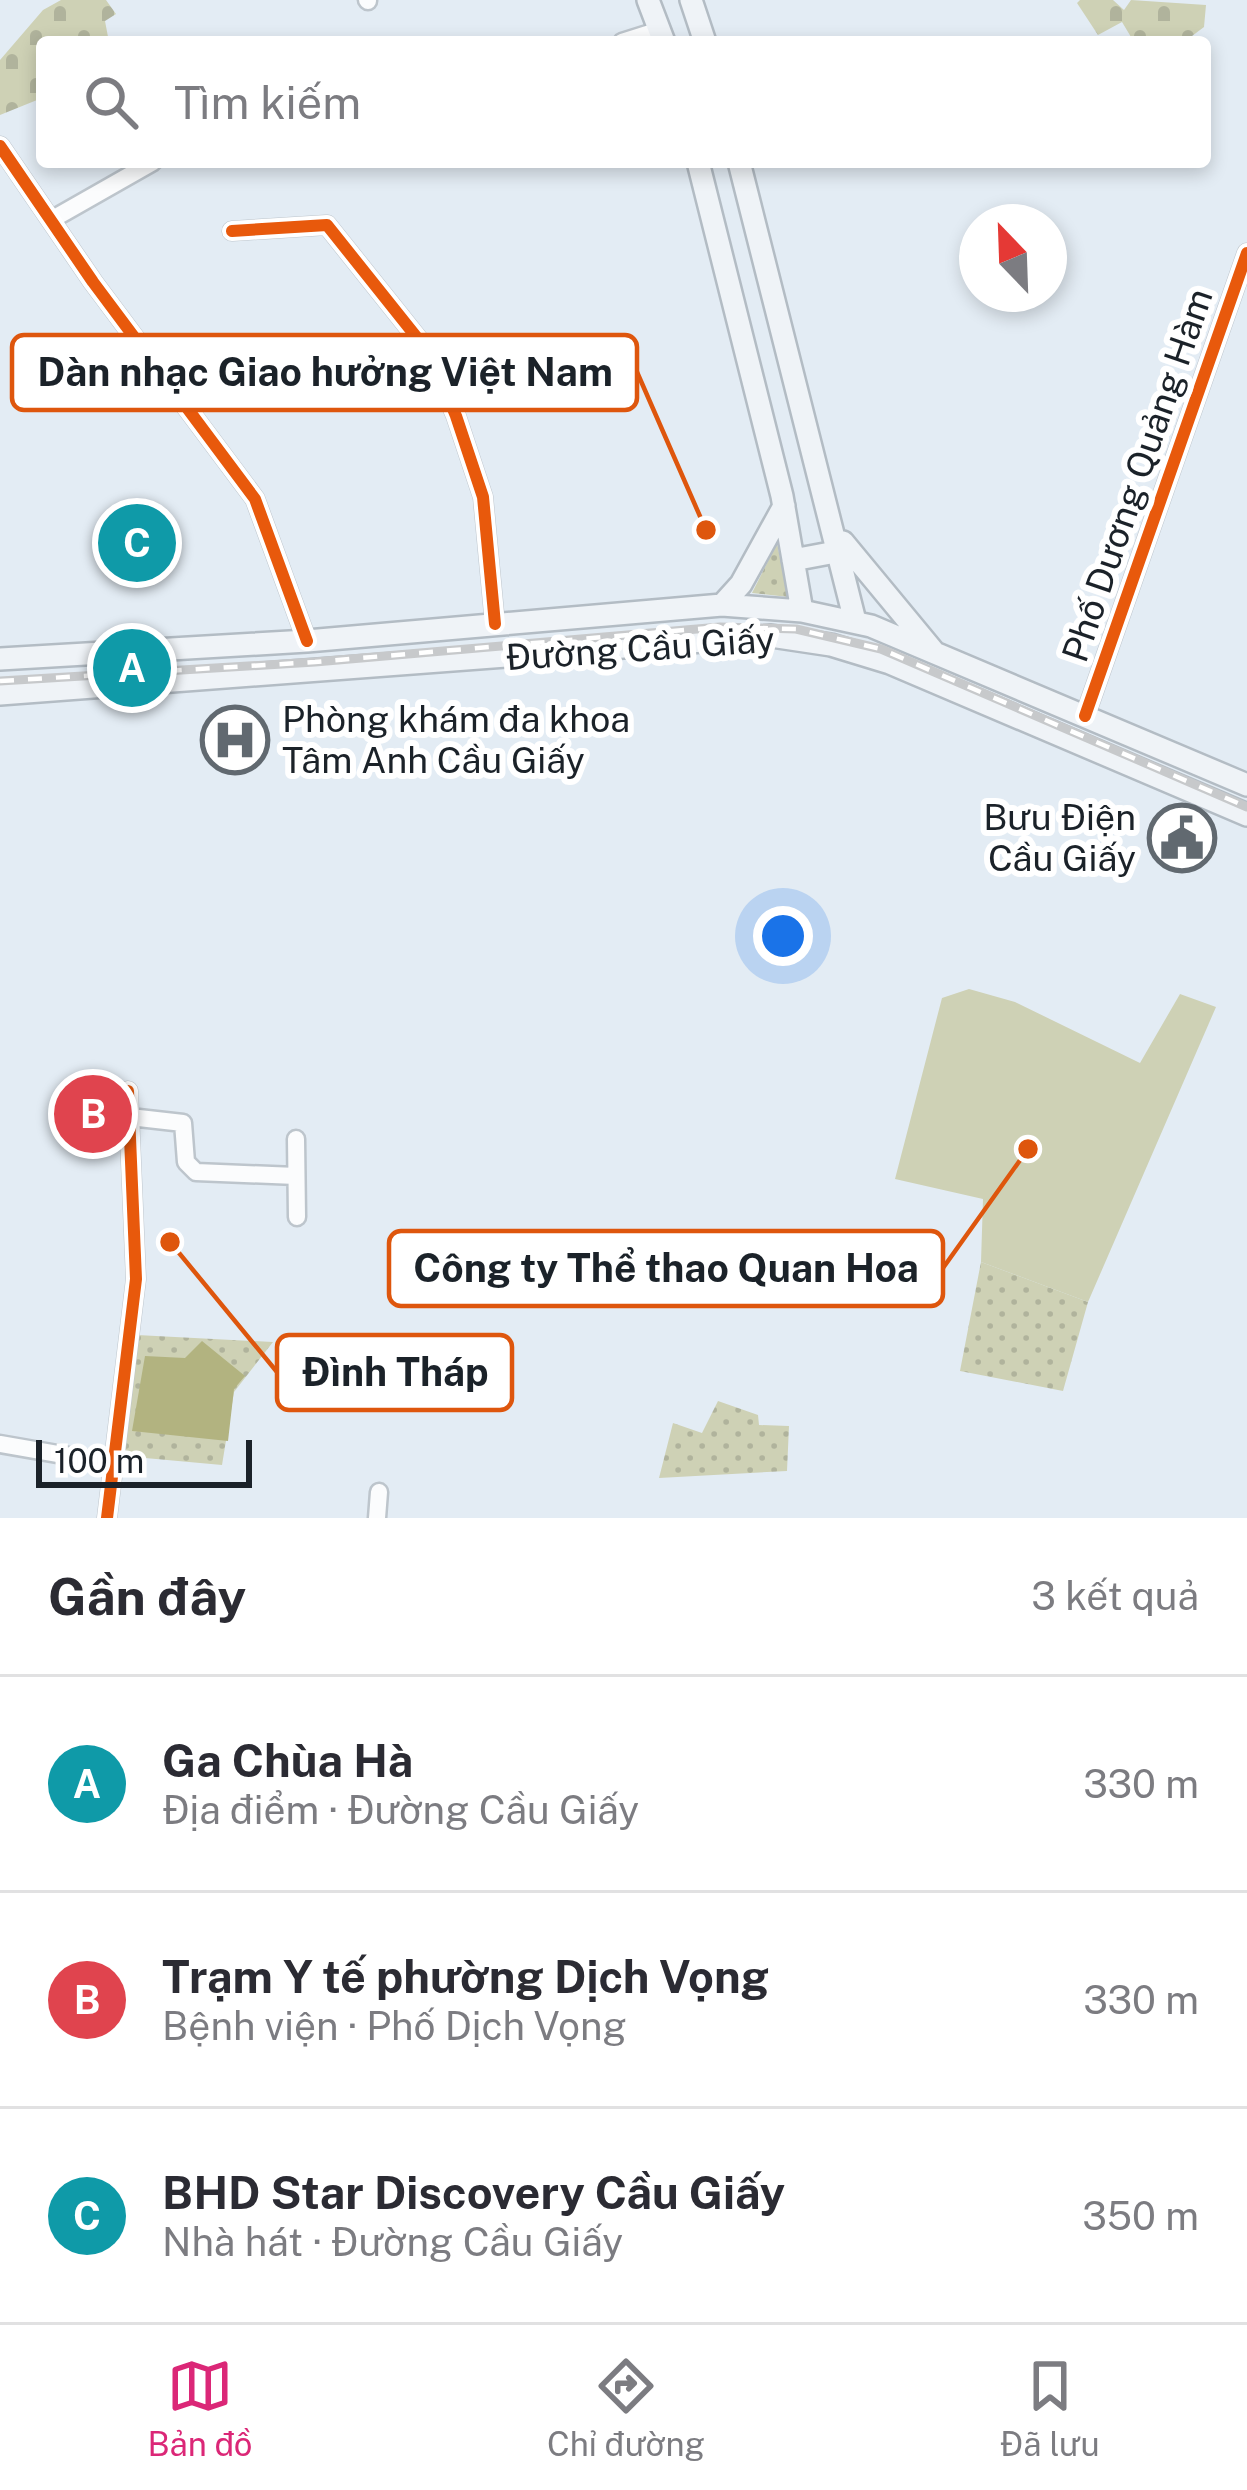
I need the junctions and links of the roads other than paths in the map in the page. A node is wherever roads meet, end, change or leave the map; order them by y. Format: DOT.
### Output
graph roads {
  1 [pos="648,0"];
  2 [pos="691,0"];
  3 [pos="662,36"];
  4 [pos="703,36"];
  5 [pos="0,146"];
  6 [pos="142,168"];
  7 [pos="700,168"];
  8 [pos="742,168"];
  9 [pos="51,220"];
  10 [pos="232,232"];
  11 [pos="1247,253"];
  12 [pos="784,506"];
  13 [pos="838,541"];
  14 [pos="794,560"];
  15 [pos="722,605"];
  16 [pos="802,611"];
  17 [pos="561,619"];
  18 [pos="855,621"];
  19 [pos="495,624"];
  20 [pos="307,640"];
  21 [pos="565,651"];
  22 [pos="935,653"];
  23 [pos="0,659"];
  24 [pos="0,694"];
  25 [pos="1085,716"];
  26 [pos="1247,785"];
  27 [pos="1247,815"];
  28 [pos="128,1091"];
  29 [pos="130,1117"];
  30 [pos="296,1139"];
  31 [pos="296,1176"];
  32 [pos="297,1217"];
  33 [pos="0,1444"];
  34 [pos="115,1464"];
  35 [pos="379,1492"];
  36 [pos="107,1518"];
  37 [pos="377,1518"];
  1 -- 3 [label="main road"];
  2 -- 4 [label="main road"];
  5 -- 9 [label="street"];
  6 -- 9 [label="street"];
  7 -- 12 [label="main road"];
  8 -- 13 [label="main road"];
  9 -- 20 [label="street"];
  10 -- 19 [label="street"];
  11 -- 25 [label="street, Phố Dương Quảng Hàm"];
  12 -- 14 [label="main road"];
  12 -- 15 [label="main road"];
  13 -- 14 [label="main road"];
  13 -- 18 [label="main road"];
  13 -- 22 [label="main road"];
  14 -- 16 [label="main road"];
  15 -- 16 [label="main road, Đường Cầu Giấy"];
  15 -- 17 [label="main road, Đường Cầu Giấy"];
  16 -- 18 [label="main road, Đường Cầu Giấy"];
  17 -- 19 [label="main road, Đường Cầu Giấy"];
  17 -- 21 [label="main road"];
  18 -- 22 [label="main road, Đường Cầu Giấy"];
  19 -- 20 [label="main road, Đường Cầu Giấy"];
  20 -- 23 [label="main road, Đường Cầu Giấy"];
  21 -- 24 [label="main road, Đường Cầu Giấy"];
  21 -- 27 [label="main road, Đường Cầu Giấy"];
  22 -- 25 [label="main road, Đường Cầu Giấy"];
  25 -- 26 [label="main road, Đường Cầu Giấy"];
  28 -- 29 [label="street"];
  29 -- 31 [label="street"];
  29 -- 34 [label="street"];
  30 -- 31 [label="street"];
  31 -- 32 [label="street"];
  33 -- 34 [label="street"];
  34 -- 36 [label="street"];
  35 -- 37 [label="street"];
}
